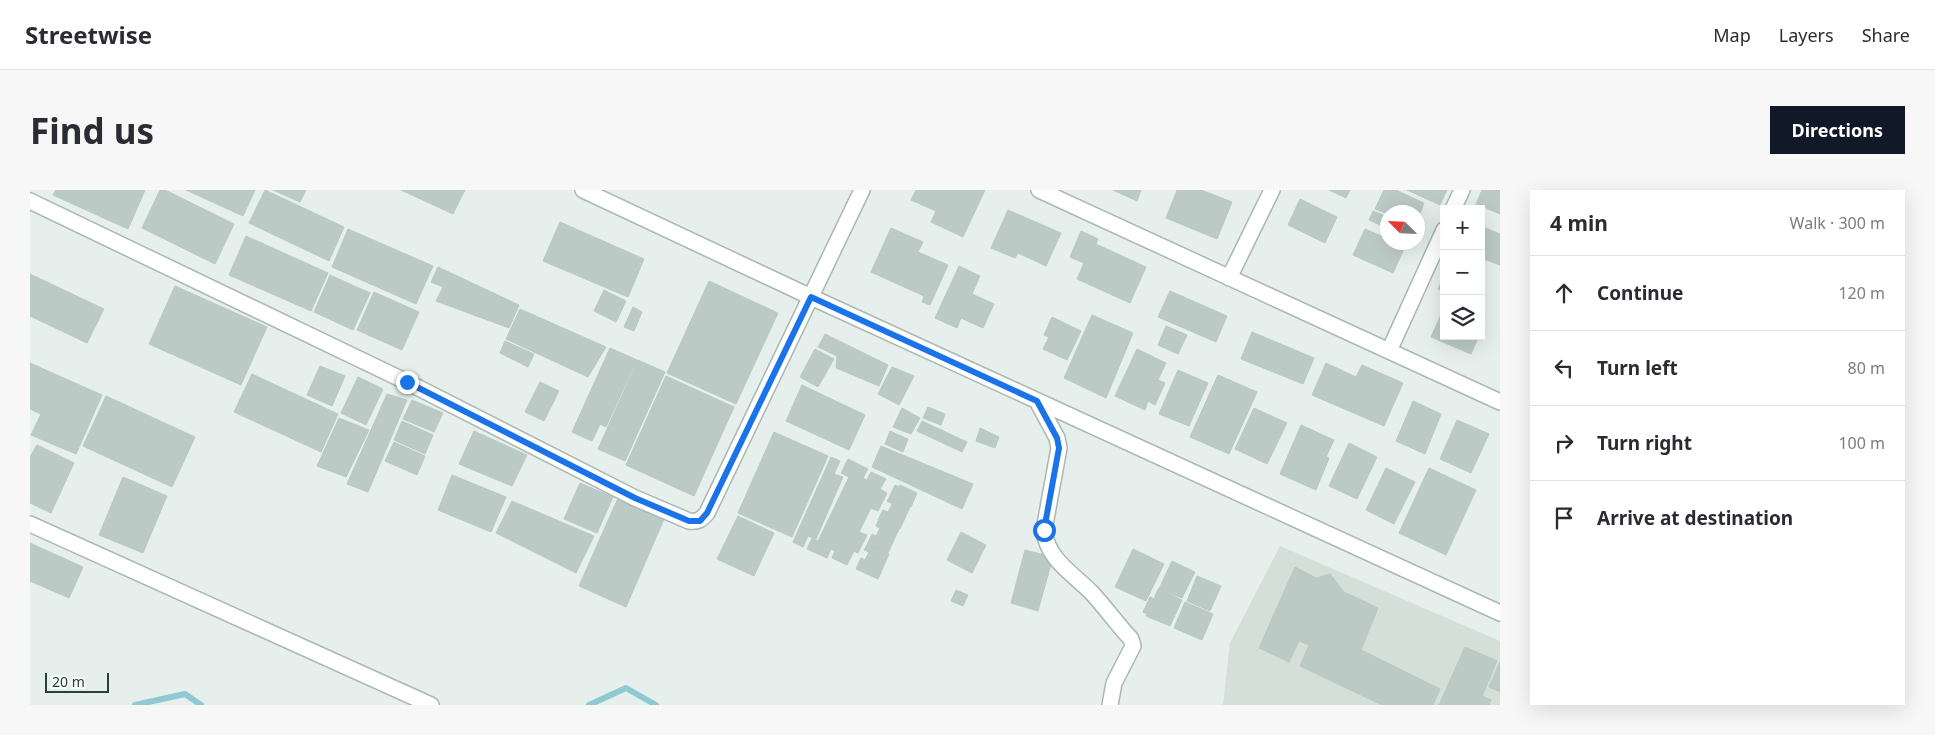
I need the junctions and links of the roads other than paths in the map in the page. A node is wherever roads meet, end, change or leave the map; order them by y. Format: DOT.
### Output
graph roads {
  1 [pos="584,190"];
  2 [pos="862,190"];
  3 [pos="1039,190"];
  4 [pos="1272,190"];
  5 [pos="1462,190"];
  6 [pos="1066,196"];
  7 [pos="30,201"];
  8 [pos="1456,205"];
  9 [pos="1440,239"];
  10 [pos="1229,278"];
  11 [pos="811,297"];
  12 [pos="1389,351"];
  13 [pos="1037,401"];
  14 [pos="1500,402"];
  15 [pos="30,524"];
  16 [pos="1500,613"];
  17 [pos="431,705"];
  18 [pos="1110,705"];
  1 -- 11 [label="street"];
  2 -- 11 [label="street"];
  3 -- 6 [label="street"];
  4 -- 10 [label="street"];
  5 -- 8 [label="street"];
  6 -- 10 [label="street"];
  7 -- 11 [label="street"];
  9 -- 12 [label="street"];
  10 -- 12 [label="street"];
  11 -- 13 [label="street"];
  12 -- 14 [label="street"];
  13 -- 16 [label="street"];
  13 -- 18 [label="street"];
  15 -- 17 [label="street"];
}
